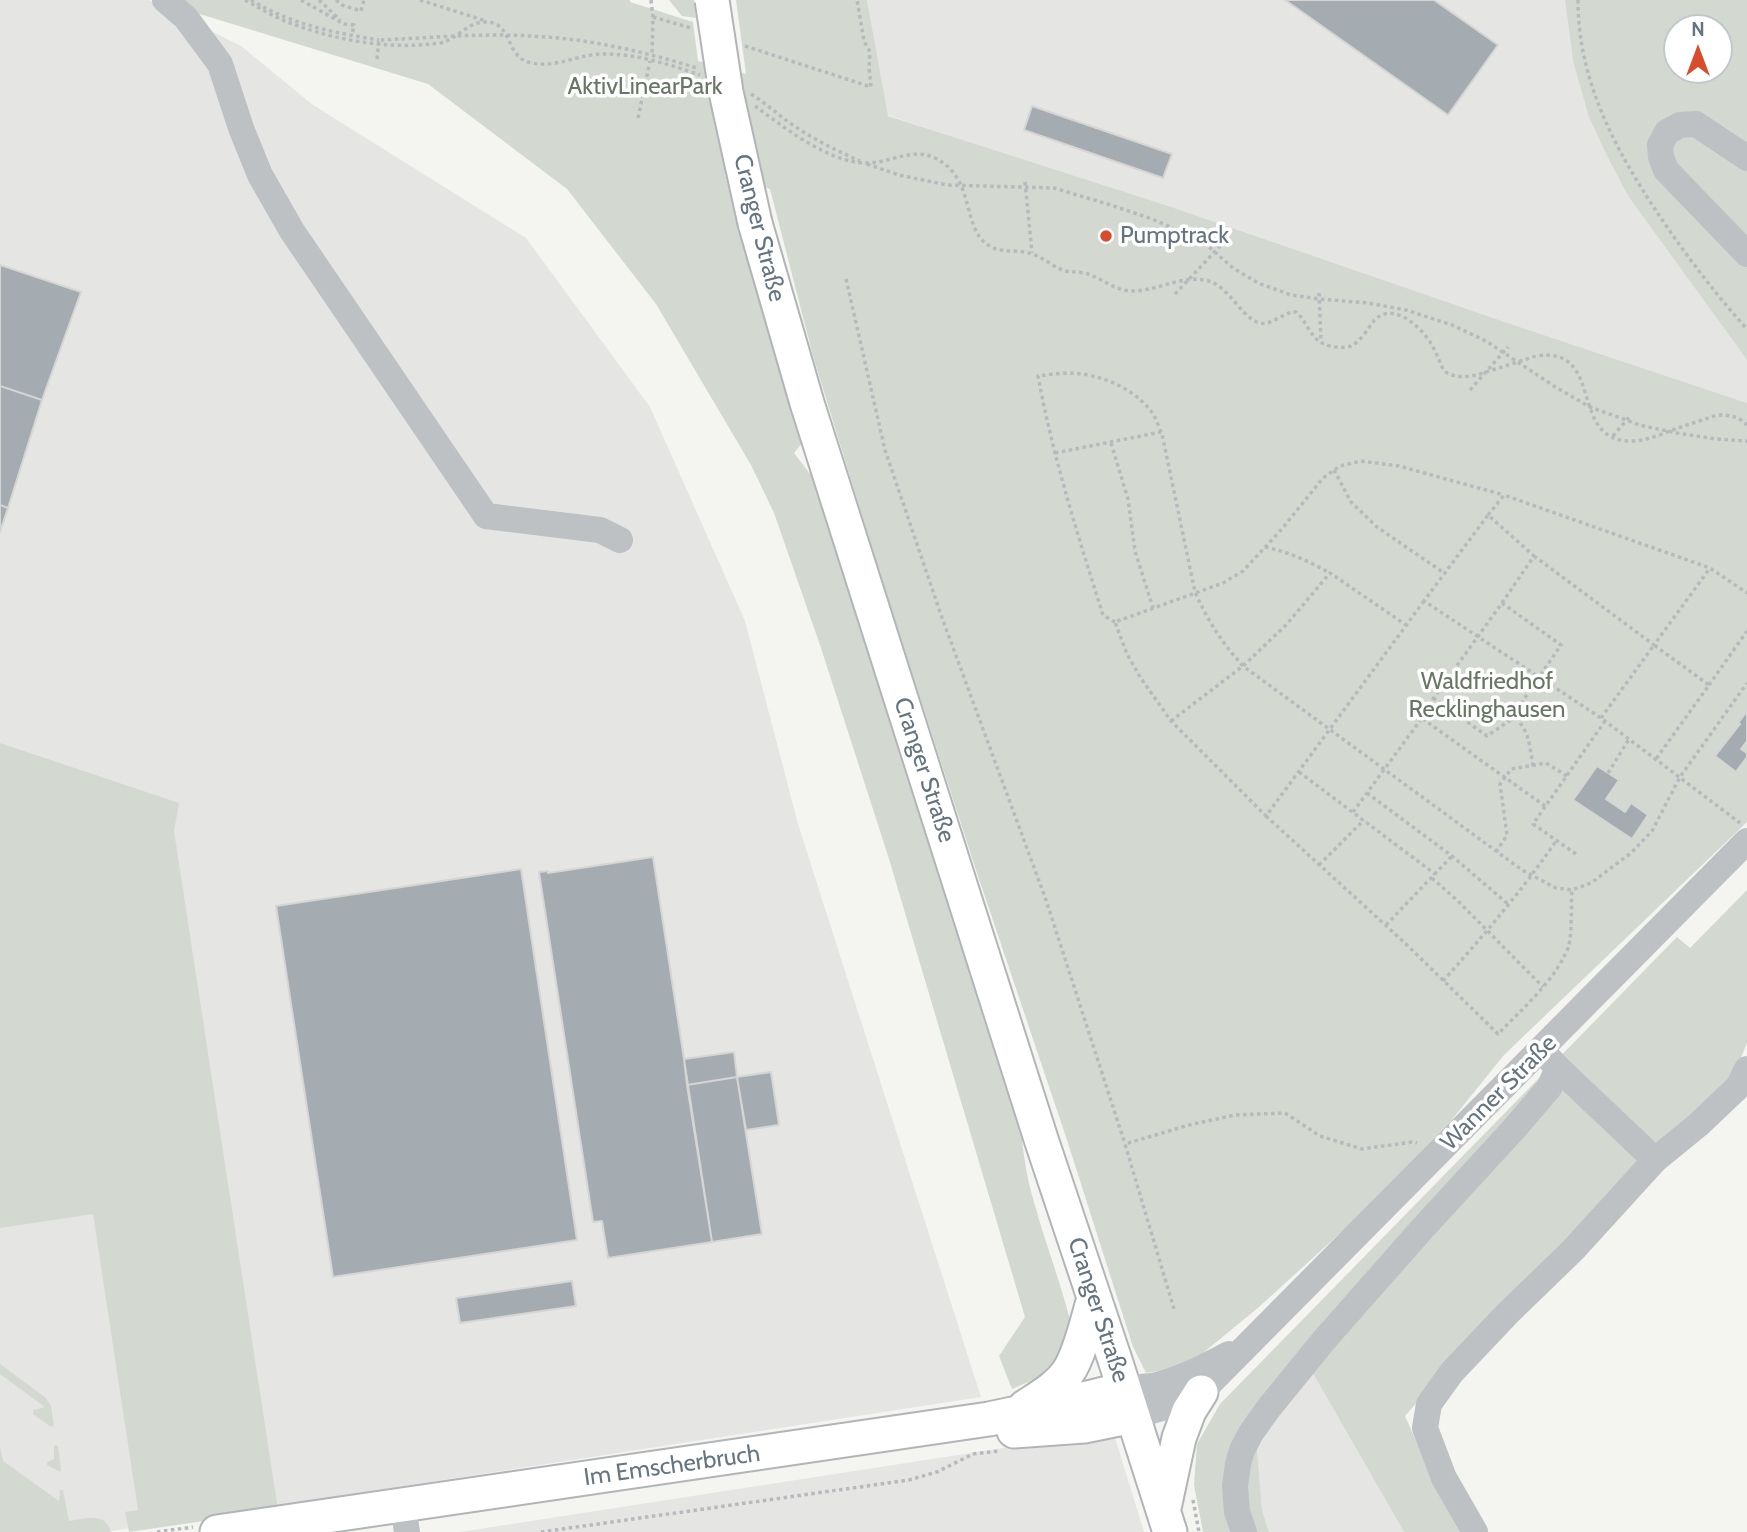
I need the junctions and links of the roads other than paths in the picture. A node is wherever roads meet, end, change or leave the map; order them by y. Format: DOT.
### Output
graph roads {
  1 [pos="165,0"];
  2 [pos="712,0"];
  3 [pos="1747,158"];
  4 [pos="1747,254"];
  5 [pos="620,540"];
  6 [pos="1747,841"];
  7 [pos="1550,1059"];
  8 [pos="1747,1069"];
  9 [pos="1655,1160"];
  10 [pos="1094,1298"];
  11 [pos="1249,1344"];
  12 [pos="1201,1392"];
  13 [pos="1128,1402"];
  14 [pos="1005,1429"];
  15 [pos="405,1520"];
  16 [pos="1167,1521"];
  17 [pos="217,1532"];
  18 [pos="342,1532"];
  19 [pos="1244,1532"];
  20 [pos="1475,1532"];
  1 -- 5 [label="street"];
  2 -- 10 [label="main road, Cranger Straße, bridge"];
  3 -- 4 [label="street"];
  6 -- 7 [label="street, Wanner Straße"];
  7 -- 9 [label="street"];
  7 -- 11 [label="street, Wanner Straße"];
  7 -- 19 [label="street"];
  8 -- 9 [label="street"];
  9 -- 20 [label="street"];
  10 -- 13 [label="main road, Cranger Straße"];
  10 -- 14 [label="main road"];
  11 -- 12 [label="street, Wanner Straße"];
  11 -- 13 [label="street, Wanner Straße"];
  12 -- 13 [label="street, Wanner Straße"];
  12 -- 16 [label="main road"];
  13 -- 14 [label="main road, Im Emscherbruch"];
  13 -- 16 [label="main road, Cranger Straße"];
  14 -- 15 [label="main road, Im Emscherbruch"];
  15 -- 17 [label="main road, Im Emscherbruch"];
  15 -- 18 [label="main road, Im Emscherbruch"];
}
